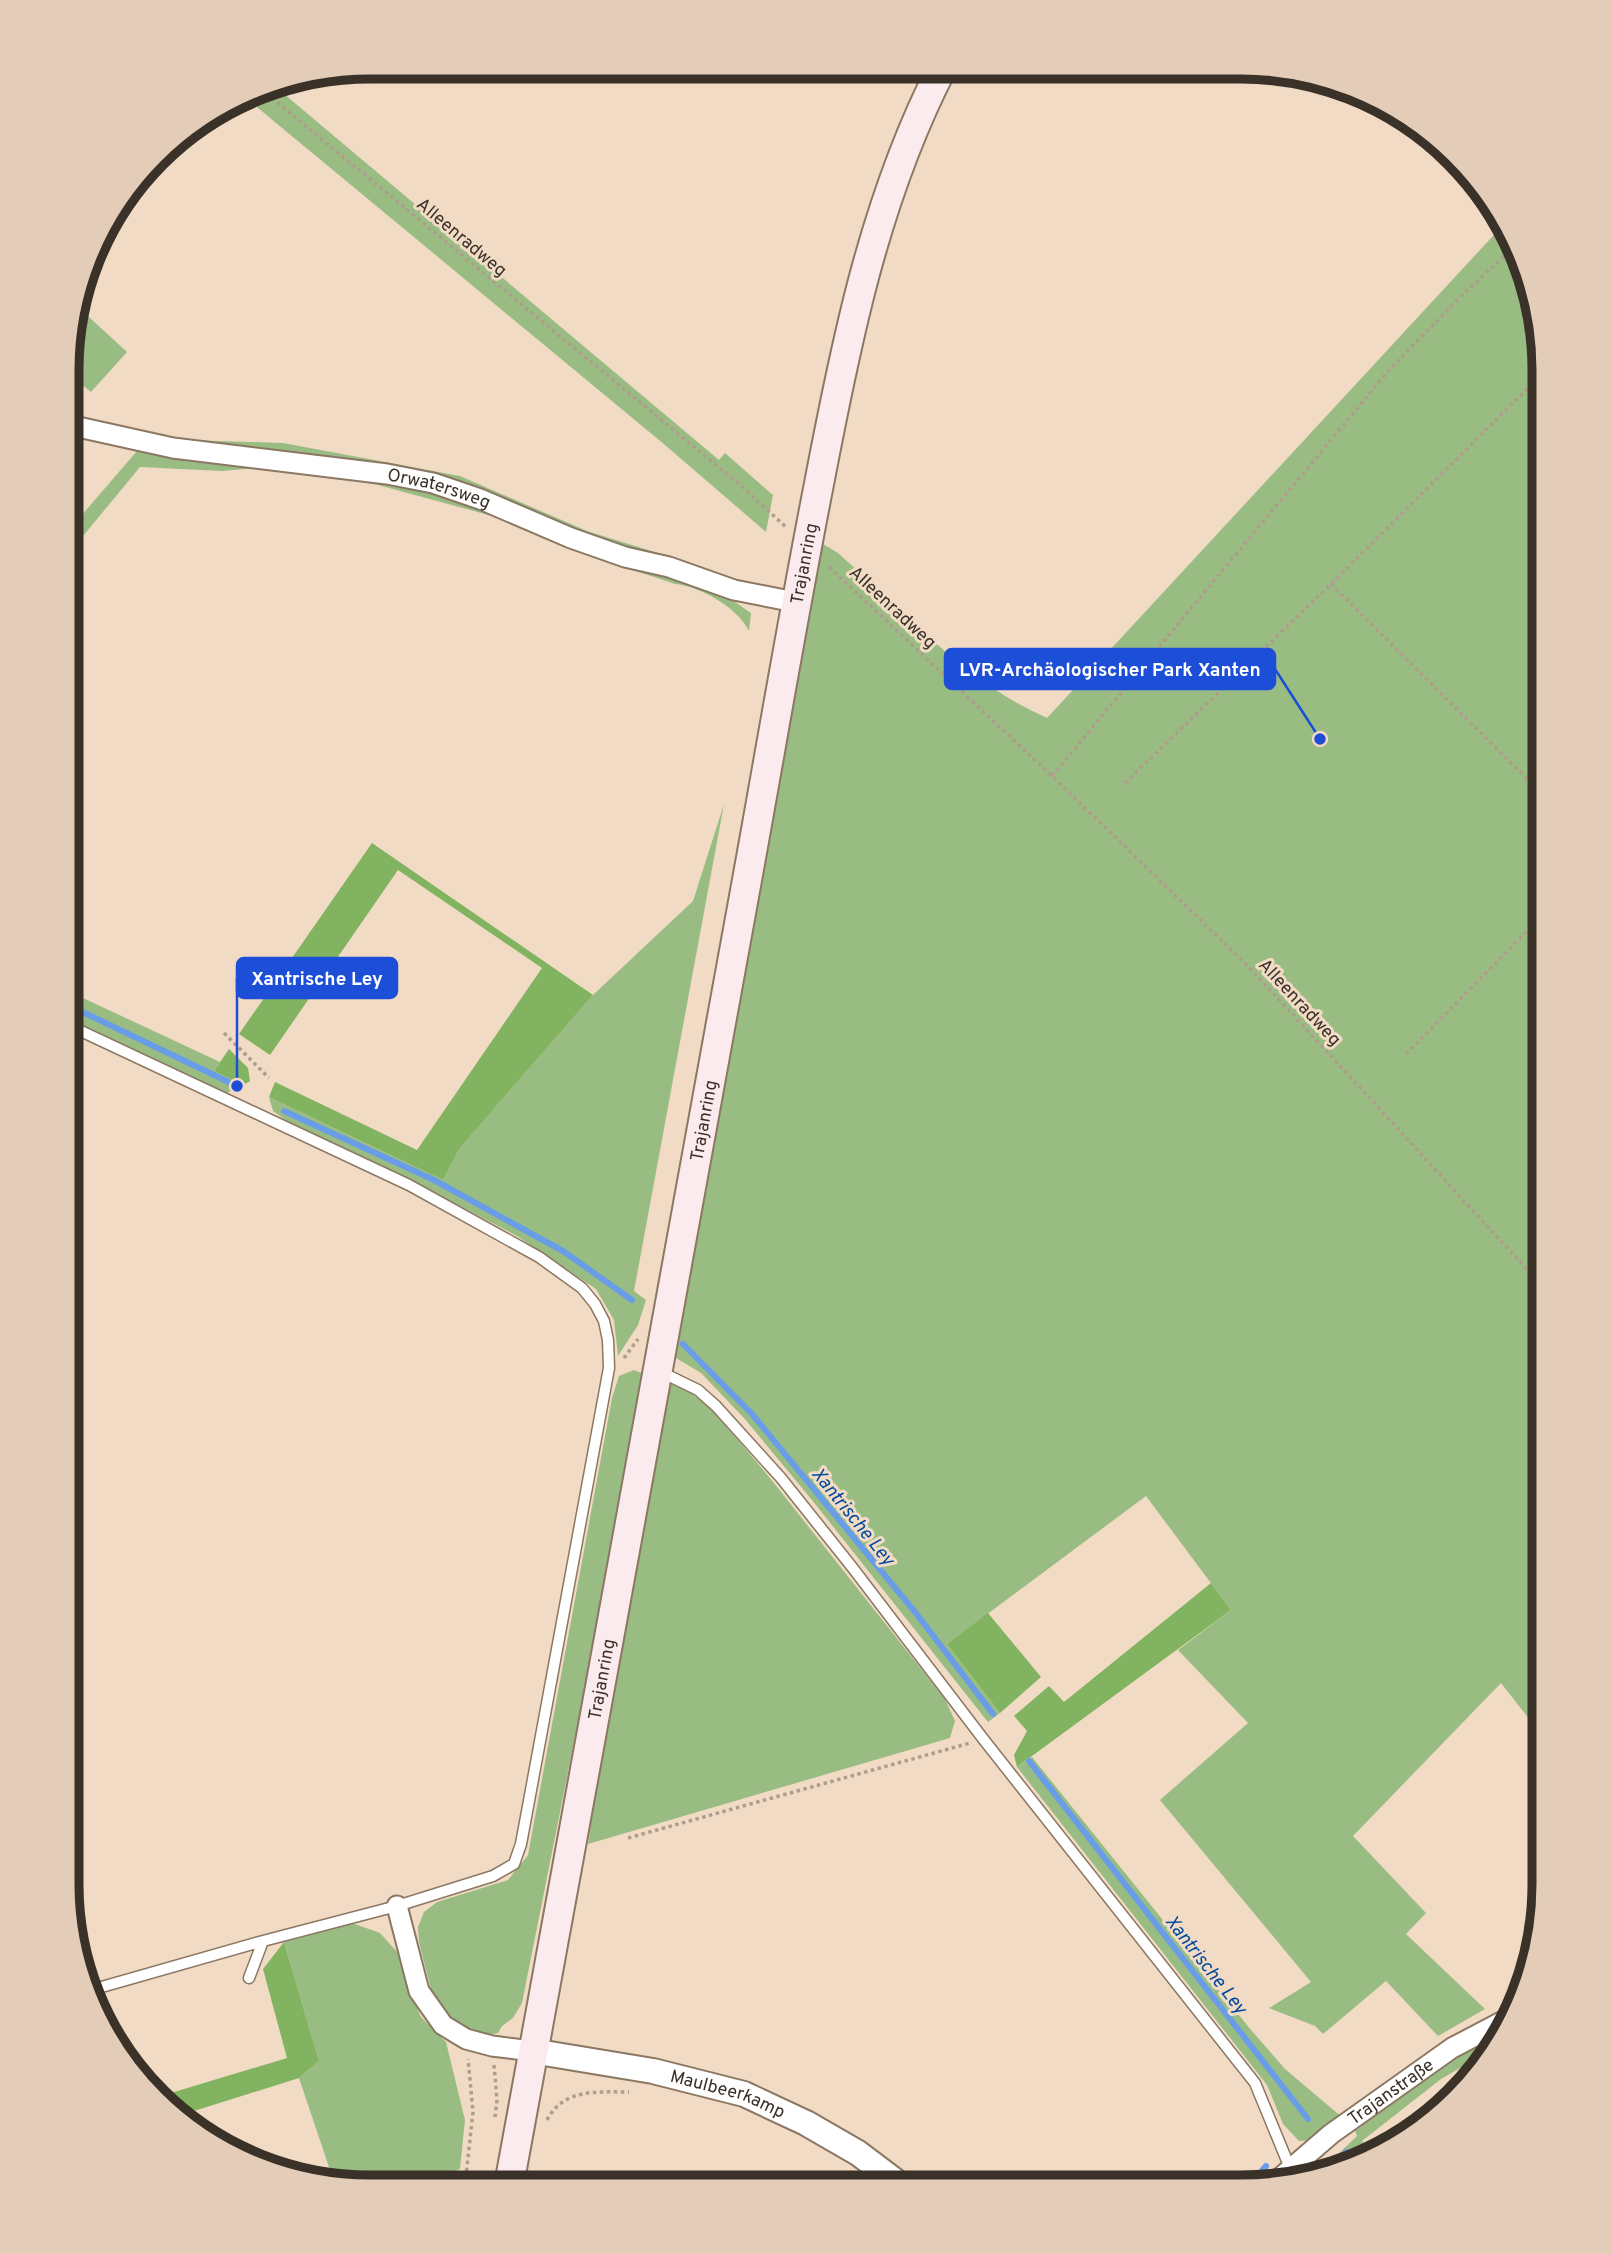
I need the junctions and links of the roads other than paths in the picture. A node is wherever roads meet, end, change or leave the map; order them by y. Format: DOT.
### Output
graph roads {
  1 [pos="937,79"];
  2 [pos="79,427"];
  3 [pos="795,602"];
  4 [pos="79,1030"];
  5 [pos="659,1371"];
  6 [pos="397,1906"];
  7 [pos="263,1941"];
  8 [pos="249,1978"];
  9 [pos="98,1988"];
  10 [pos="1496,2025"];
  11 [pos="532,2051"];
  12 [pos="1285,2172"];
  13 [pos="1284,2173"];
  14 [pos="511,2175"];
  15 [pos="888,2175"];
  1 -- 3 [label="main road, Trajanring"];
  2 -- 3 [label="street, Orwatersweg"];
  3 -- 5 [label="main road, Trajanring"];
  4 -- 6 [label="lane"];
  5 -- 11 [label="main road, Trajanring"];
  5 -- 13 [label="lane"];
  6 -- 7 [label="lane"];
  6 -- 11 [label="street"];
  7 -- 8 [label="lane"];
  7 -- 9 [label="lane"];
  10 -- 12 [label="street, Trajanstraße"];
  11 -- 14 [label="main road, Trajanring"];
  11 -- 15 [label="street, Maulbeerkamp"];
}
